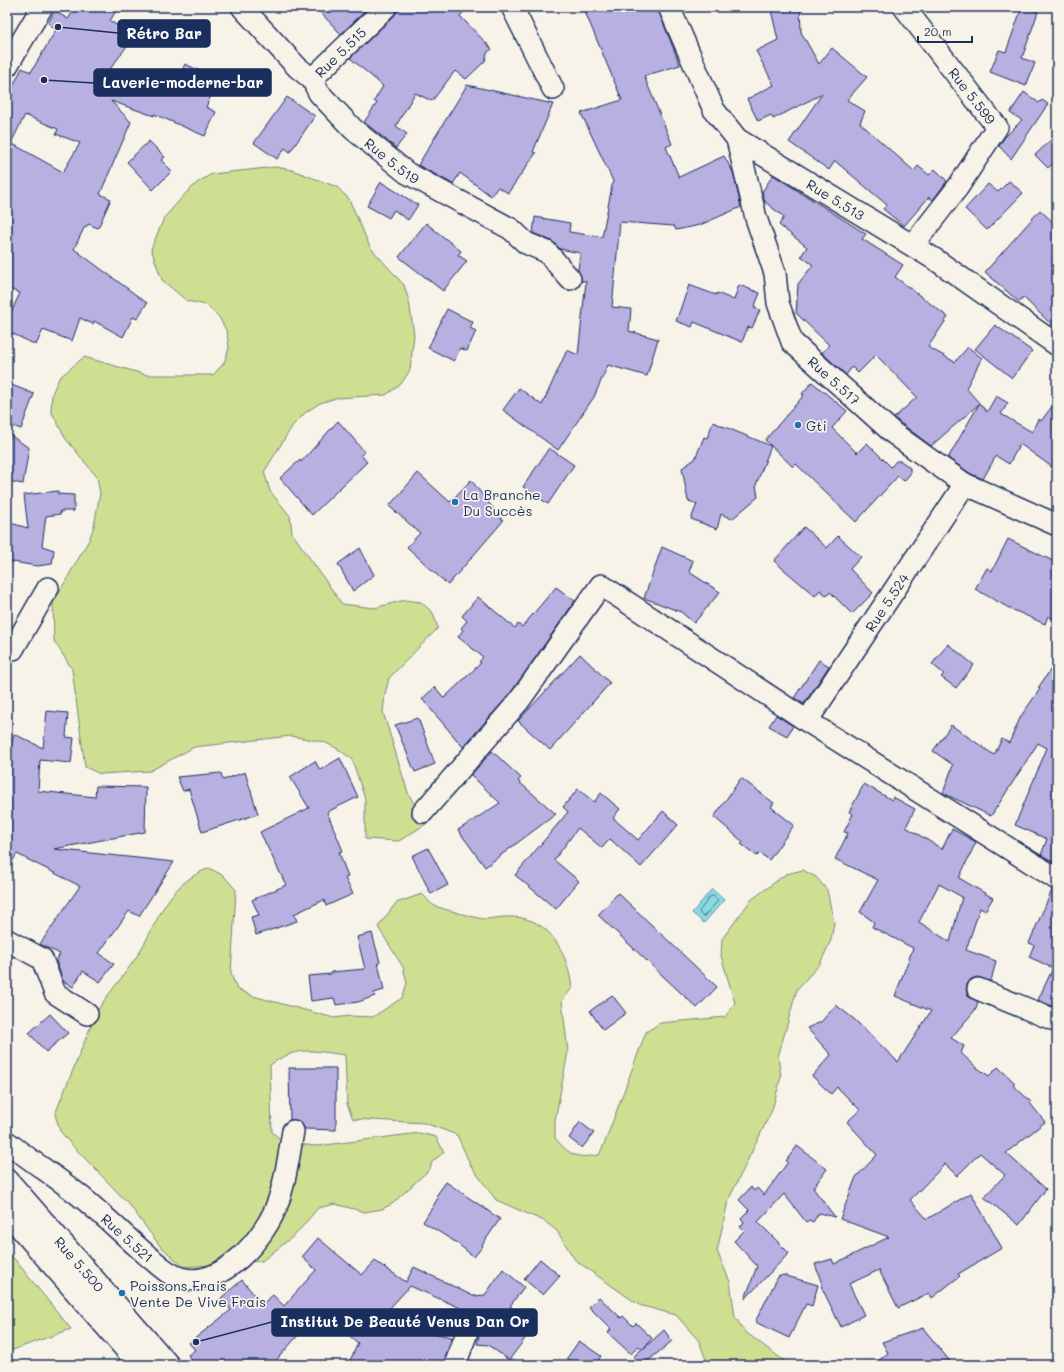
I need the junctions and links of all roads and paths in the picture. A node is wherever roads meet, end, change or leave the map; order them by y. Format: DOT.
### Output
graph roads {
  1 [pos="42,7"];
  2 [pos="242,7"];
  3 [pos="386,7"];
  4 [pos="512,7"];
  5 [pos="669,7"];
  6 [pos="904,7"];
  7 [pos="7,66"];
  8 [pos="312,79"];
  9 [pos="553,89"];
  10 [pos="737,139"];
  11 [pos="913,245"];
  12 [pos="570,279"];
  13 [pos="1057,345"];
  14 [pos="965,484"];
  15 [pos="1057,525"];
  16 [pos="48,588"];
  17 [pos="7,650"];
  18 [pos="807,721"];
  19 [pos="423,812"];
  20 [pos="1057,879"];
  21 [pos="7,940"];
  22 [pos="978,989"];
  23 [pos="87,1014"];
  24 [pos="1057,1021"];
  25 [pos="293,1131"];
  26 [pos="7,1142"];
  27 [pos="7,1180"];
  28 [pos="7,1212"];
  29 [pos="470,1324"];
  30 [pos="140,1365"];
  31 [pos="168,1365"];
  32 [pos="455,1365"];
  1 -- 7 [label="street"];
  2 -- 8 [label="street, Rue 5.519"];
  3 -- 8 [label="street, Rue 5.515"];
  4 -- 9 [label="street"];
  5 -- 10 [label="street, Rue 5.513"];
  6 -- 11 [label="street, Rue 5.599"];
  8 -- 12 [label="street, Rue 5.519"];
  10 -- 11 [label="street, Rue 5.513"];
  10 -- 14 [label="street, Rue 5.517"];
  11 -- 13 [label="street, Rue 5.513"];
  14 -- 15 [label="street, Rue 5.517"];
  14 -- 18 [label="street, Rue 5.524"];
  16 -- 17 [label="street"];
  18 -- 19 [label="street"];
  18 -- 20 [label="street"];
  21 -- 23 [label="street"];
  22 -- 24 [label="street"];
  25 -- 26 [label="street, Rue 5.521"];
  27 -- 31 [label="main road, Rue 5.500"];
  28 -- 30 [label="main road, Rue 5.500"];
  29 -- 32 [label="street"];
}
